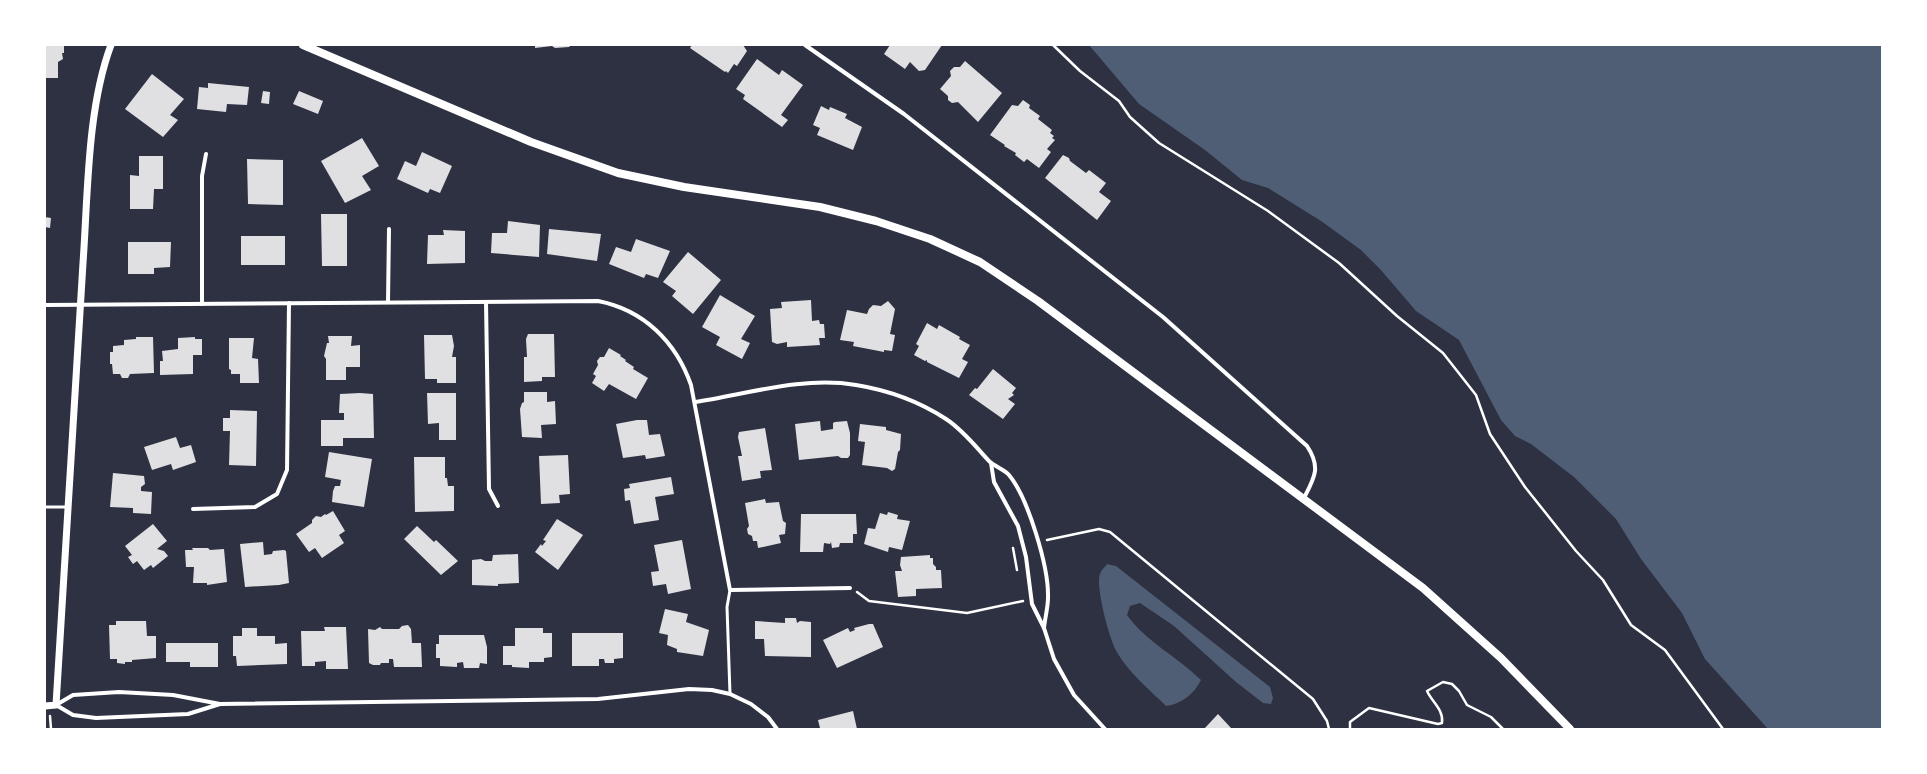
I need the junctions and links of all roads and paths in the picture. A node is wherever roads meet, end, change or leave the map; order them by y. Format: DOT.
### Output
graph roads {
  1 [pos="111,45"];
  2 [pos="303,45"];
  3 [pos="805,45"];
  4 [pos="1053,45"];
  5 [pos="206,154"];
  6 [pos="389,229"];
  7 [pos="388,302"];
  8 [pos="486,302"];
  9 [pos="289,303"];
  10 [pos="202,304"];
  11 [pos="45,305"];
  12 [pos="80,305"];
  13 [pos="695,402"];
  14 [pos="991,463"];
  15 [pos="1304,498"];
  16 [pos="498,506"];
  17 [pos="45,507"];
  18 [pos="69,507"];
  19 [pos="193,509"];
  20 [pos="1038,542"];
  21 [pos="1023,546"];
  22 [pos="1017,571"];
  23 [pos="850,588"];
  24 [pos="730,590"];
  25 [pos="1021,594"];
  26 [pos="1044,628"];
  27 [pos="730,694"];
  28 [pos="220,704"];
  29 [pos="56,705"];
  30 [pos="45,706"];
  31 [pos="50,715"];
  32 [pos="51,729"];
  33 [pos="778,729"];
  34 [pos="1105,729"];
  35 [pos="1329,729"];
  36 [pos="1350,729"];
  37 [pos="1503,729"];
  38 [pos="1570,729"];
  39 [pos="1723,729"];
  1 -- 12 [label="street"];
  2 -- 15 [label="main road"];
  3 -- 15 [label="street"];
  4 -- 39 [label="path"];
  5 -- 10 [label="street"];
  6 -- 7 [label="street"];
  7 -- 8 [label="street"];
  7 -- 9 [label="street"];
  8 -- 13 [label="street"];
  8 -- 16 [label="street"];
  9 -- 10 [label="street"];
  9 -- 19 [label="street"];
  10 -- 12 [label="street"];
  11 -- 12 [label="street"];
  12 -- 18 [label="street"];
  13 -- 14 [label="street"];
  13 -- 24 [label="street"];
  14 -- 20 [label="street"];
  14 -- 21 [label="street"];
  15 -- 38 [label="main road"];
  17 -- 18 [label="lane"];
  18 -- 29 [label="street"];
  20 -- 26 [label="street"];
  20 -- 35 [label="path"];
  21 -- 22 [label="path"];
  21 -- 26 [label="street"];
  23 -- 24 [label="street"];
  23 -- 25 [label="path"];
  24 -- 27 [label="lane"];
  26 -- 34 [label="street"];
  27 -- 28 [label="street"];
  27 -- 33 [label="street"];
  28 -- 29 [label="street"];
  28 -- 29 [label="street"];
  29 -- 30 [label="street"];
  31 -- 32 [label="path"];
  36 -- 37 [label="path"];
}
